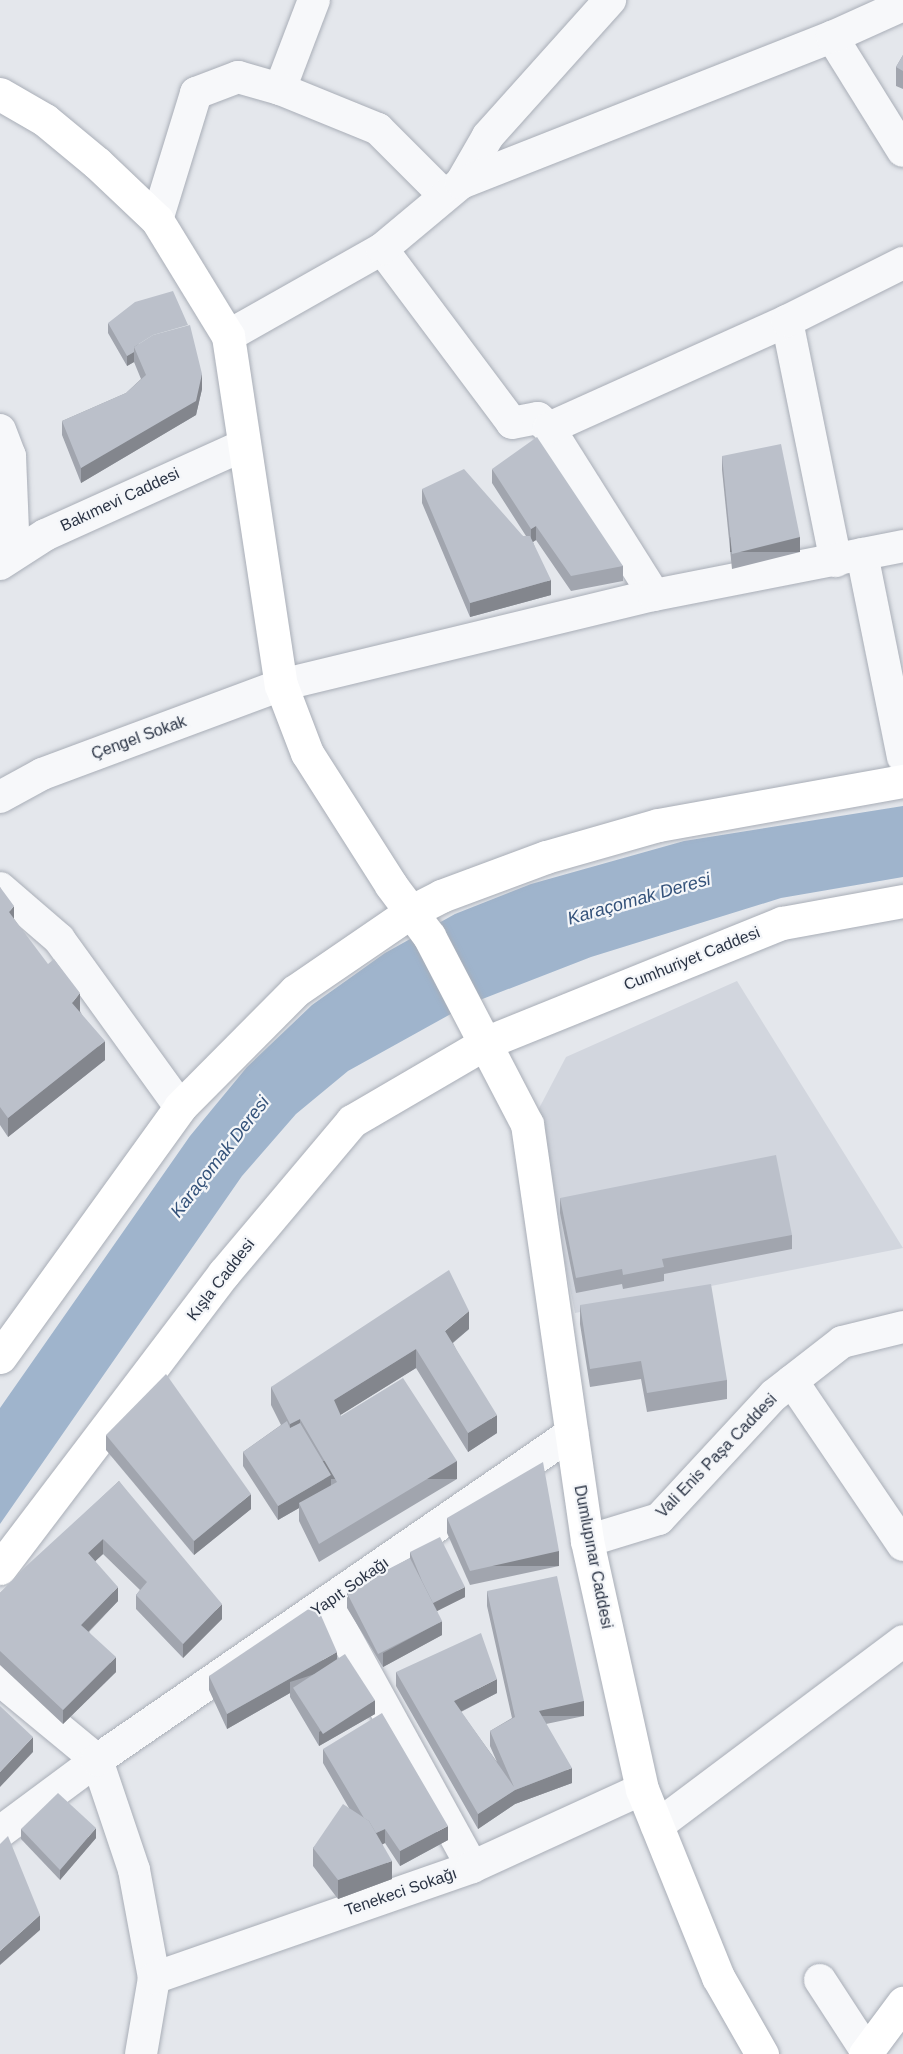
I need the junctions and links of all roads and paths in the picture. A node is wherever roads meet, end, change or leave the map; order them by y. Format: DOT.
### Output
graph roads {
  1 [pos="314,0"];
  2 [pos="610,0"];
  3 [pos="903,5"];
  4 [pos="832,37"];
  5 [pos="280,89"];
  6 [pos="0,94"];
  7 [pos="903,152"];
  8 [pos="452,189"];
  9 [pos="157,220"];
  10 [pos="382,249"];
  11 [pos="903,262"];
  12 [pos="787,321"];
  13 [pos="228,336"];
  14 [pos="549,428"];
  15 [pos="0,430"];
  16 [pos="244,445"];
  17 [pos="903,546"];
  18 [pos="849,558"];
  19 [pos="7,559"];
  20 [pos="654,595"];
  21 [pos="280,685"];
  22 [pos="903,757"];
  23 [pos="903,781"];
  24 [pos="0,796"];
  25 [pos="0,888"];
  26 [pos="903,901"];
  27 [pos="412,911"];
  28 [pos="487,1042"];
  29 [pos="180,1107"];
  30 [pos="903,1327"];
  31 [pos="0,1357"];
  32 [pos="792,1381"];
  33 [pos="572,1433"];
  34 [pos="587,1541"];
  35 [pos="903,1545"];
  36 [pos="0,1568"];
  37 [pos="327,1603"];
  38 [pos="903,1641"];
  39 [pos="0,1680"];
  40 [pos="97,1760"];
  41 [pos="642,1789"];
  42 [pos="657,1826"];
  43 [pos="0,1832"];
  44 [pos="472,1867"];
  45 [pos="154,1978"];
  46 [pos="820,1980"];
  47 [pos="903,2003"];
  48 [pos="866,2053"];
  49 [pos="141,2054"];
  50 [pos="762,2054"];
  1 -- 5 [label="street"];
  2 -- 8 [label="street"];
  3 -- 4 [label="street"];
  4 -- 7 [label="street"];
  4 -- 8 [label="street"];
  5 -- 8 [label="street"];
  5 -- 9 [label="street"];
  6 -- 9 [label="main road"];
  8 -- 10 [label="street"];
  9 -- 13 [label="main road"];
  10 -- 13 [label="street"];
  10 -- 14 [label="street"];
  11 -- 12 [label="street"];
  12 -- 14 [label="street"];
  12 -- 18 [label="street"];
  13 -- 16 [label="main road, Dumlupınar Caddesi"];
  14 -- 20 [label="street"];
  15 -- 19 [label="street"];
  16 -- 19 [label="street, Bakımevi Caddesi"];
  16 -- 21 [label="main road, Dumlupınar Caddesi"];
  17 -- 18 [label="street, Çengel Sokak"];
  18 -- 20 [label="street, Çengel Sokak"];
  18 -- 22 [label="street"];
  20 -- 21 [label="street, Çengel Sokak"];
  21 -- 24 [label="street, Çengel Sokak"];
  21 -- 27 [label="main road, Dumlupınar Caddesi"];
  23 -- 27 [label="main road"];
  25 -- 29 [label="street"];
  26 -- 28 [label="main road, Cumhuriyet Caddesi"];
  27 -- 28 [label="main road, Dumlupınar Caddesi"];
  27 -- 29 [label="main road"];
  28 -- 33 [label="main road, Dumlupınar Caddesi"];
  28 -- 36 [label="main road, Kışla Caddesi"];
  29 -- 31 [label="main road"];
  30 -- 32 [label="street, Vali Enis Paşa Caddesi"];
  32 -- 34 [label="street, Vali Enis Paşa Caddesi"];
  32 -- 35 [label="street"];
  33 -- 34 [label="main road, Dumlupınar Caddesi"];
  33 -- 37 [label="street, Yapıt Sokağı"];
  34 -- 41 [label="main road, Dumlupınar Caddesi"];
  37 -- 40 [label="street, Yapıt Sokağı"];
  37 -- 44 [label="street"];
  38 -- 42 [label="street"];
  39 -- 40 [label="street"];
  40 -- 43 [label="street, Yapıt Sokağı"];
  40 -- 45 [label="street"];
  41 -- 42 [label="main road, Dumlupınar Caddesi"];
  41 -- 44 [label="street, Tenekeci Sokağı"];
  42 -- 50 [label="main road, Dumlupınar Caddesi"];
  44 -- 45 [label="street, Tenekeci Sokağı"];
  45 -- 49 [label="street"];
  46 -- 48 [label="street"];
  47 -- 48 [label="main road"];
}
